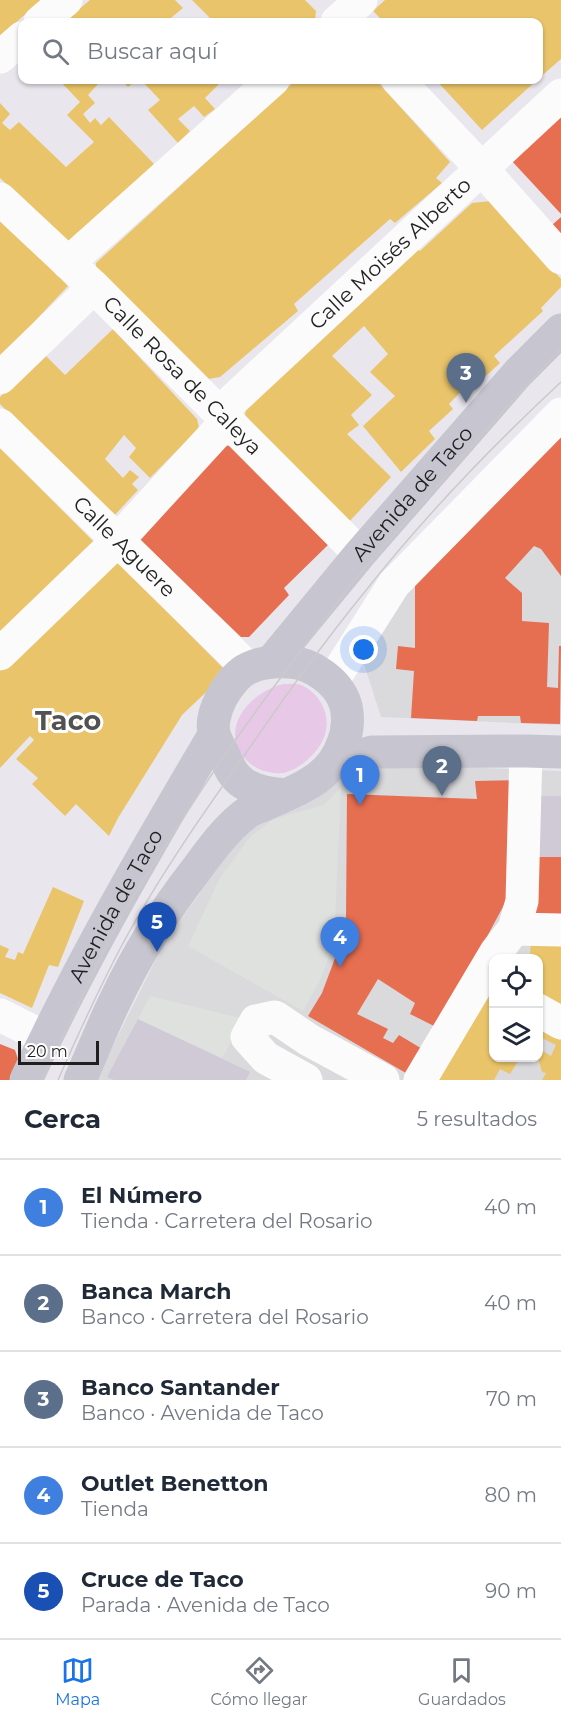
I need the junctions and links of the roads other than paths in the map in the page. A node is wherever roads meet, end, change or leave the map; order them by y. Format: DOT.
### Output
graph roads {
  1 [pos="66,0"];
  2 [pos="45,18"];
  3 [pos="18,41"];
  4 [pos="0,57"];
  5 [pos="269,84"];
  6 [pos="402,84"];
  7 [pos="561,95"];
  8 [pos="482,169"];
  9 [pos="0,199"];
  10 [pos="561,258"];
  11 [pos="68,263"];
  12 [pos="94,287"];
  13 [pos="561,330"];
  14 [pos="0,378"];
  15 [pos="561,414"];
  16 [pos="223,417"];
  17 [pos="0,424"];
  18 [pos="118,540"];
  19 [pos="360,554"];
  20 [pos="0,653"];
  21 [pos="260,665"];
  22 [pos="332,682"];
  23 [pos="214,735"];
  24 [pos="526,751"];
  25 [pos="561,752"];
  26 [pos="332,765"];
  27 [pos="286,795"];
  28 [pos="561,930"];
  29 [pos="514,944"];
  30 [pos="543,1013"];
  31 [pos="0,1015"];
  32 [pos="561,1023"];
  33 [pos="46,1038"];
  34 [pos="26,1080"];
  35 [pos="80,1080"];
  36 [pos="306,1080"];
  37 [pos="383,1080"];
  38 [pos="420,1080"];
  1 -- 2 [label="street"];
  3 -- 4 [label="street"];
  5 -- 11 [label="street"];
  6 -- 8 [label="street"];
  7 -- 8 [label="street, Calle Moisés Alberto"];
  8 -- 10 [label="street"];
  8 -- 16 [label="street, Calle Moisés Alberto"];
  9 -- 11 [label="street, Calle Rosa de Caleya"];
  11 -- 12 [label="street, Calle Rosa de Caleya"];
  12 -- 14 [label="street"];
  12 -- 16 [label="street, Calle Rosa de Caleya"];
  13 -- 19 [label="main road, Avenida de Taco"];
  15 -- 22 [label="street"];
  16 -- 18 [label="street, Calle Moisés Alberto"];
  16 -- 19 [label="street, Calle Rosa de Caleya"];
  17 -- 18 [label="street, Calle Aguere"];
  18 -- 20 [label="street, Calle Moisés Alberto"];
  18 -- 21 [label="street, Calle Aguere"];
  19 -- 21 [label="main road, Avenida de Taco"];
  21 -- 22 [label="main road"];
  21 -- 23 [label="main road"];
  22 -- 26 [label="main road"];
  23 -- 27 [label="main road"];
  23 -- 33 [label="main road, Avenida de Taco"];
  24 -- 25 [label="main road"];
  24 -- 26 [label="main road"];
  24 -- 29 [label="street"];
  26 -- 27 [label="main road"];
  27 -- 35 [label="main road, Avenida de Taco"];
  28 -- 29 [label="street"];
  29 -- 38 [label="street"];
  30 -- 32 [label="street"];
  31 -- 33 [label="street"];
  33 -- 34 [label="main road, Avenida de Taco"];
  36 -- 37 [label="street"];
}
